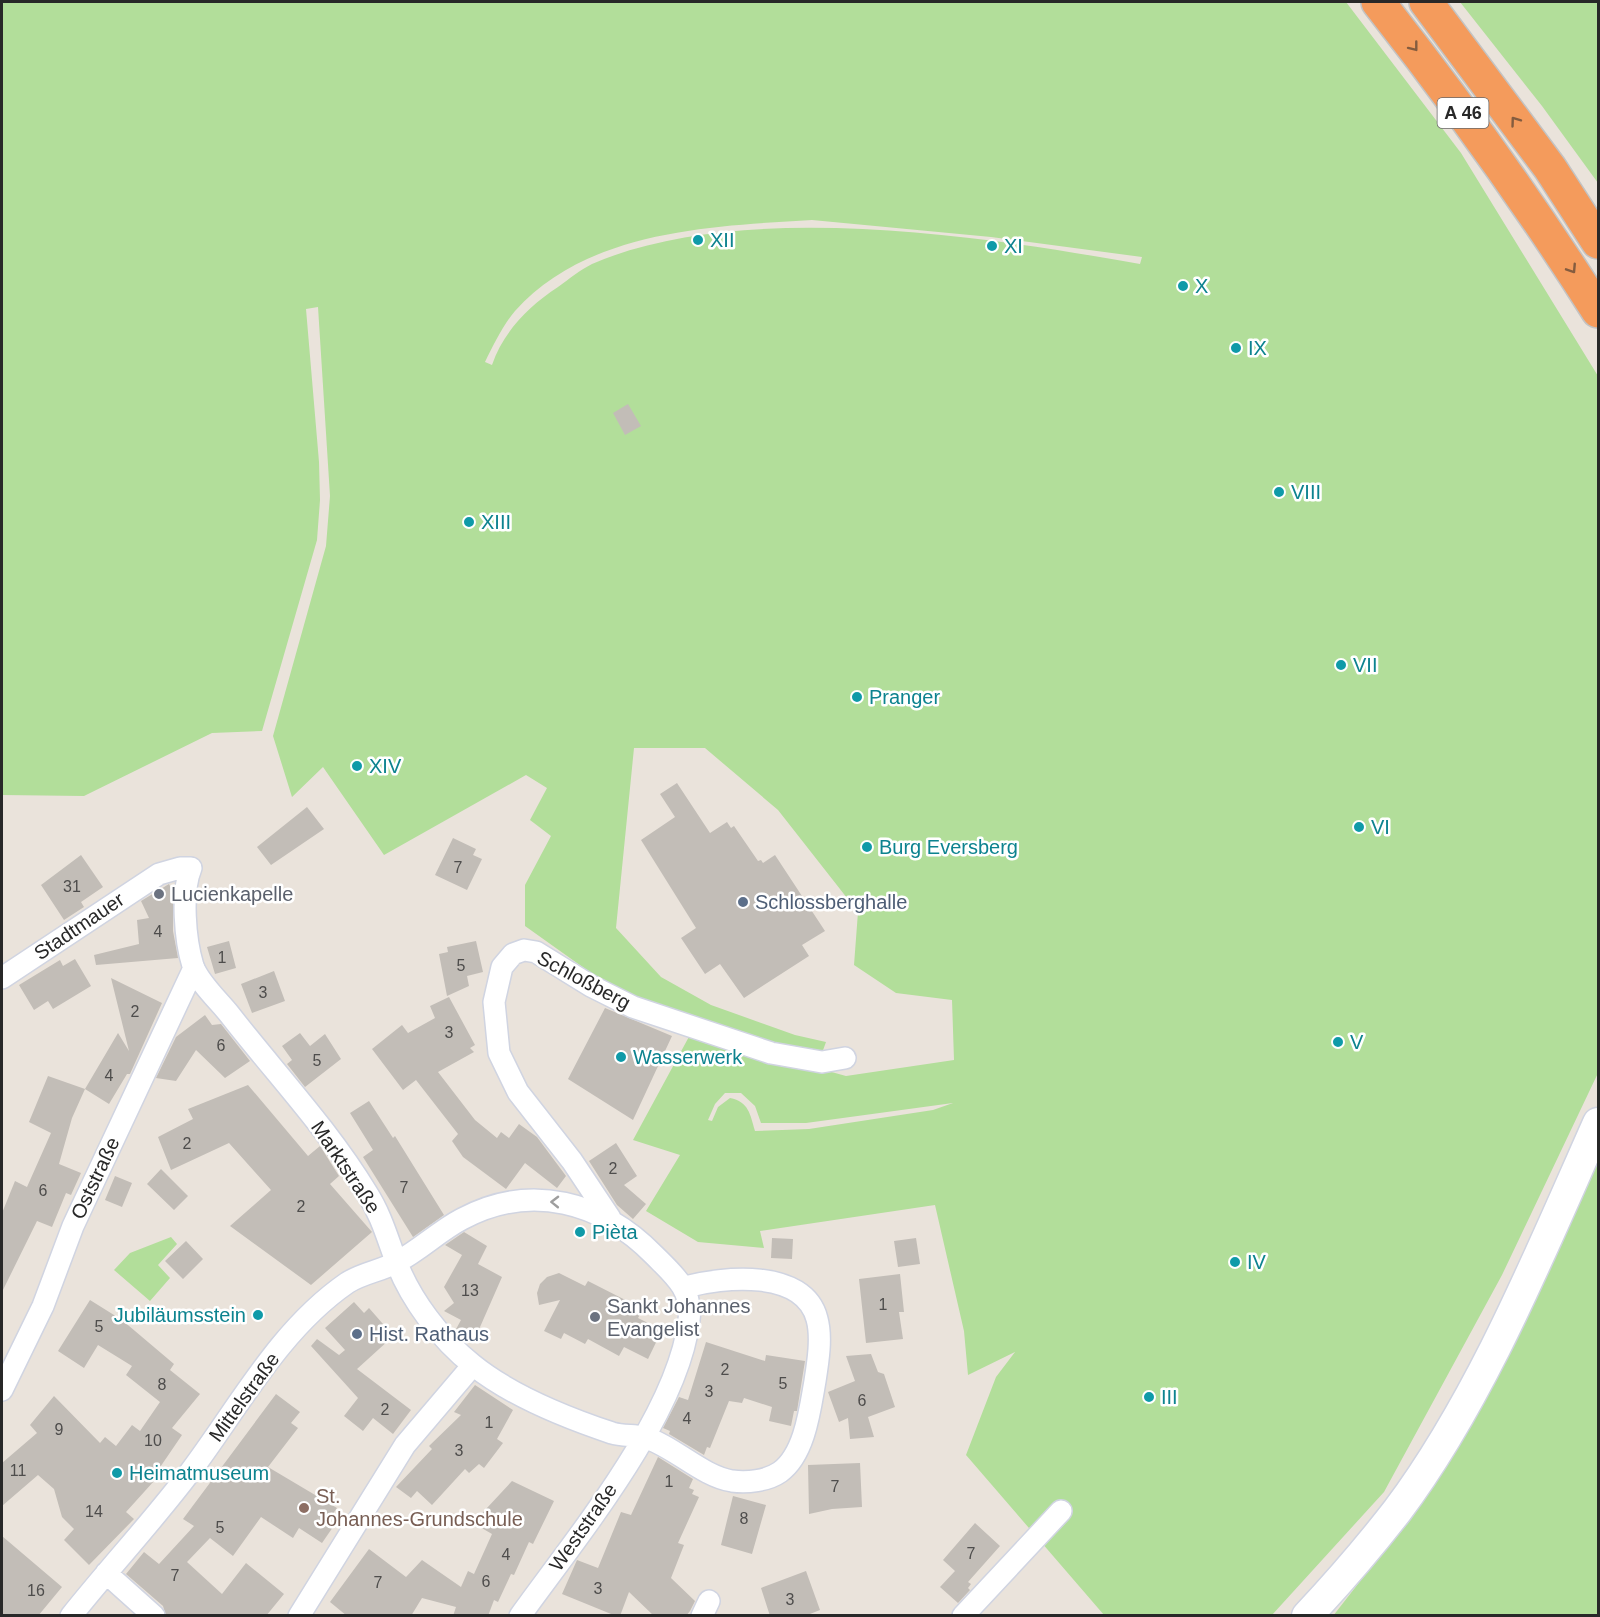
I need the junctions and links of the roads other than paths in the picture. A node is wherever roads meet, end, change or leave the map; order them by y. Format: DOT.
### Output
graph roads {
  1 [pos="1378,2"];
  2 [pos="1426,2"];
  3 [pos="1599,242"];
  4 [pos="1599,311"];
  5 [pos="194,968"];
  6 [pos="2,978"];
  7 [pos="845,1058"];
  8 [pos="1599,1123"];
  9 [pos="610,1219"];
  10 [pos="396,1263"];
  11 [pos="685,1287"];
  12 [pos="472,1365"];
  13 [pos="2,1390"];
  14 [pos="643,1437"];
  15 [pos="1061,1511"];
  16 [pos="105,1573"];
  17 [pos="71,1616"];
  18 [pos="154,1616"];
  19 [pos="298,1616"];
  20 [pos="520,1616"];
  21 [pos="963,1616"];
  22 [pos="1307,1616"];
  1 -- 4 [label="highway, A 46, one-way"];
  3 -- 2 [label="highway, A 46, one-way"];
  5 -- 6 [label="street, Stadtmauer"];
  5 -- 10 [label="street, Marktstraße"];
  5 -- 13 [label="street, Oststraße"];
  7 -- 9 [label="street, Schloßberg"];
  8 -- 22 [label="street"];
  9 -- 10 [label="street, Mittelstraße, one-way"];
  9 -- 11 [label="street"];
  10 -- 12 [label="street, Marktstraße"];
  10 -- 16 [label="street, Mittelstraße"];
  11 -- 14 [label="street, Weststraße"];
  11 -- 14 [label="street"];
  12 -- 14 [label="street, Marktstraße"];
  12 -- 19 [label="street"];
  14 -- 20 [label="street, Weststraße"];
  15 -- 21 [label="street"];
  16 -- 17 [label="street, Mittelstraße"];
  16 -- 18 [label="street"];
}
